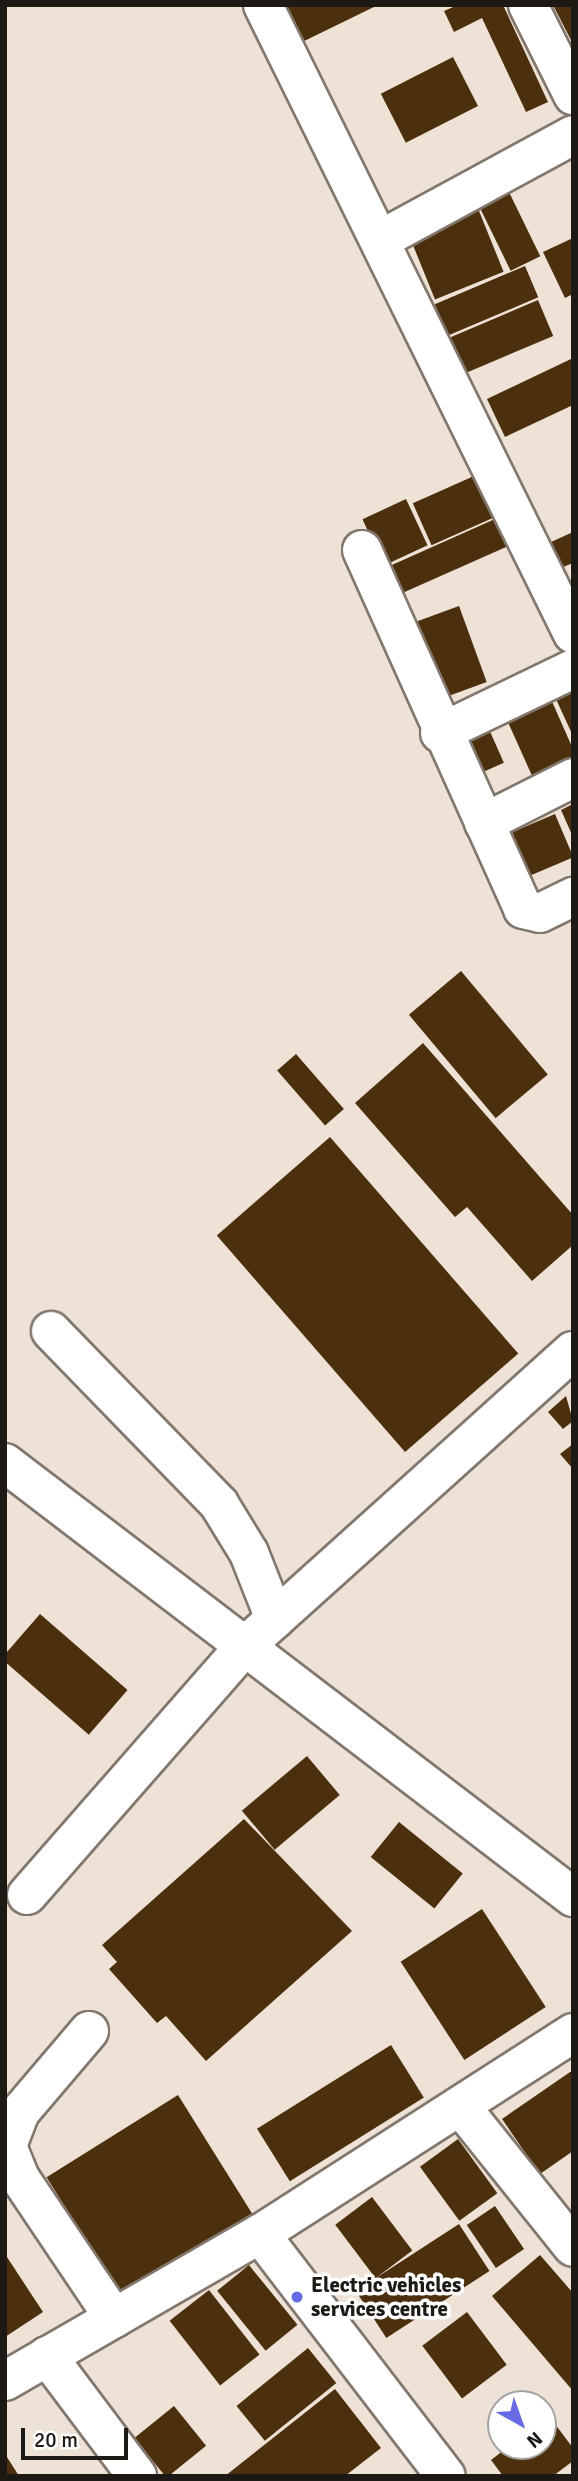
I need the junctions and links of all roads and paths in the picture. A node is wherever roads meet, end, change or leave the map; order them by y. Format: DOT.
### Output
graph roads {
  1 [pos="263,5"];
  2 [pos="528,5"];
  3 [pos="573,95"];
  4 [pos="573,135"];
  5 [pos="380,240"];
  6 [pos="362,550"];
  7 [pos="573,634"];
  8 [pos="573,668"];
  9 [pos="440,733"];
  10 [pos="573,778"];
  11 [pos="484,822"];
  12 [pos="573,897"];
  13 [pos="51,1331"];
  14 [pos="573,1351"];
  15 [pos="5,1463"];
  16 [pos="275,1619"];
  17 [pos="245,1646"];
  18 [pos="27,1895"];
  19 [pos="573,1897"];
  20 [pos="89,2031"];
  21 [pos="573,2033"];
  22 [pos="461,2107"];
  23 [pos="260,2234"];
  24 [pos="573,2248"];
  25 [pos="114,2318"];
  26 [pos="47,2356"];
  27 [pos="5,2381"];
  28 [pos="137,2476"];
  29 [pos="446,2476"];
  1 -- 5 [label="street"];
  2 -- 3 [label="street"];
  4 -- 5 [label="street"];
  5 -- 7 [label="street"];
  6 -- 9 [label="street"];
  8 -- 9 [label="street"];
  9 -- 11 [label="street"];
  10 -- 11 [label="street"];
  11 -- 12 [label="street"];
  13 -- 16 [label="street"];
  14 -- 16 [label="street"];
  15 -- 17 [label="street"];
  16 -- 17 [label="street"];
  17 -- 18 [label="street"];
  17 -- 19 [label="street"];
  20 -- 25 [label="street"];
  21 -- 22 [label="street"];
  22 -- 23 [label="street"];
  22 -- 24 [label="street"];
  23 -- 25 [label="street"];
  23 -- 29 [label="street"];
  25 -- 26 [label="street"];
  26 -- 27 [label="street"];
  26 -- 28 [label="street"];
}
